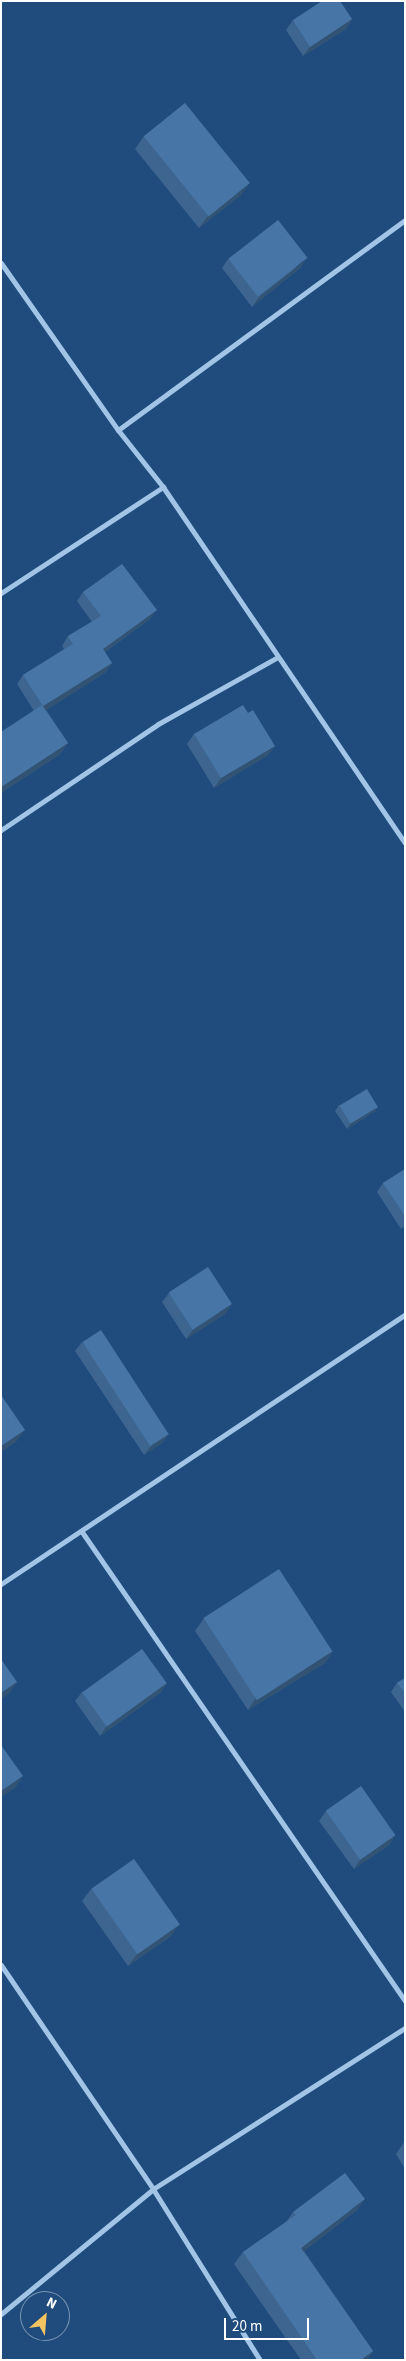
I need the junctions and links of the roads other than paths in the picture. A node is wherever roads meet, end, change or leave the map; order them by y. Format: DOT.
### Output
graph roads {
  1 [pos="405,220"];
  2 [pos="1,263"];
  3 [pos="118,430"];
  4 [pos="163,487"];
  5 [pos="1,593"];
  6 [pos="278,657"];
  7 [pos="1,830"];
  8 [pos="405,842"];
  9 [pos="405,1315"];
  10 [pos="82,1532"];
  11 [pos="1,1584"];
  12 [pos="1,1965"];
  13 [pos="405,2002"];
  14 [pos="405,2028"];
  15 [pos="153,2189"];
  16 [pos="1,2314"];
  17 [pos="260,2360"];
  1 -- 3 [label="street"];
  2 -- 3 [label="street"];
  3 -- 4 [label="street"];
  4 -- 5 [label="street"];
  4 -- 6 [label="street"];
  6 -- 7 [label="street"];
  6 -- 8 [label="street"];
  9 -- 10 [label="street"];
  10 -- 11 [label="street"];
  10 -- 13 [label="street"];
  12 -- 15 [label="street"];
  14 -- 15 [label="street"];
  15 -- 16 [label="street"];
  15 -- 17 [label="street"];
}
